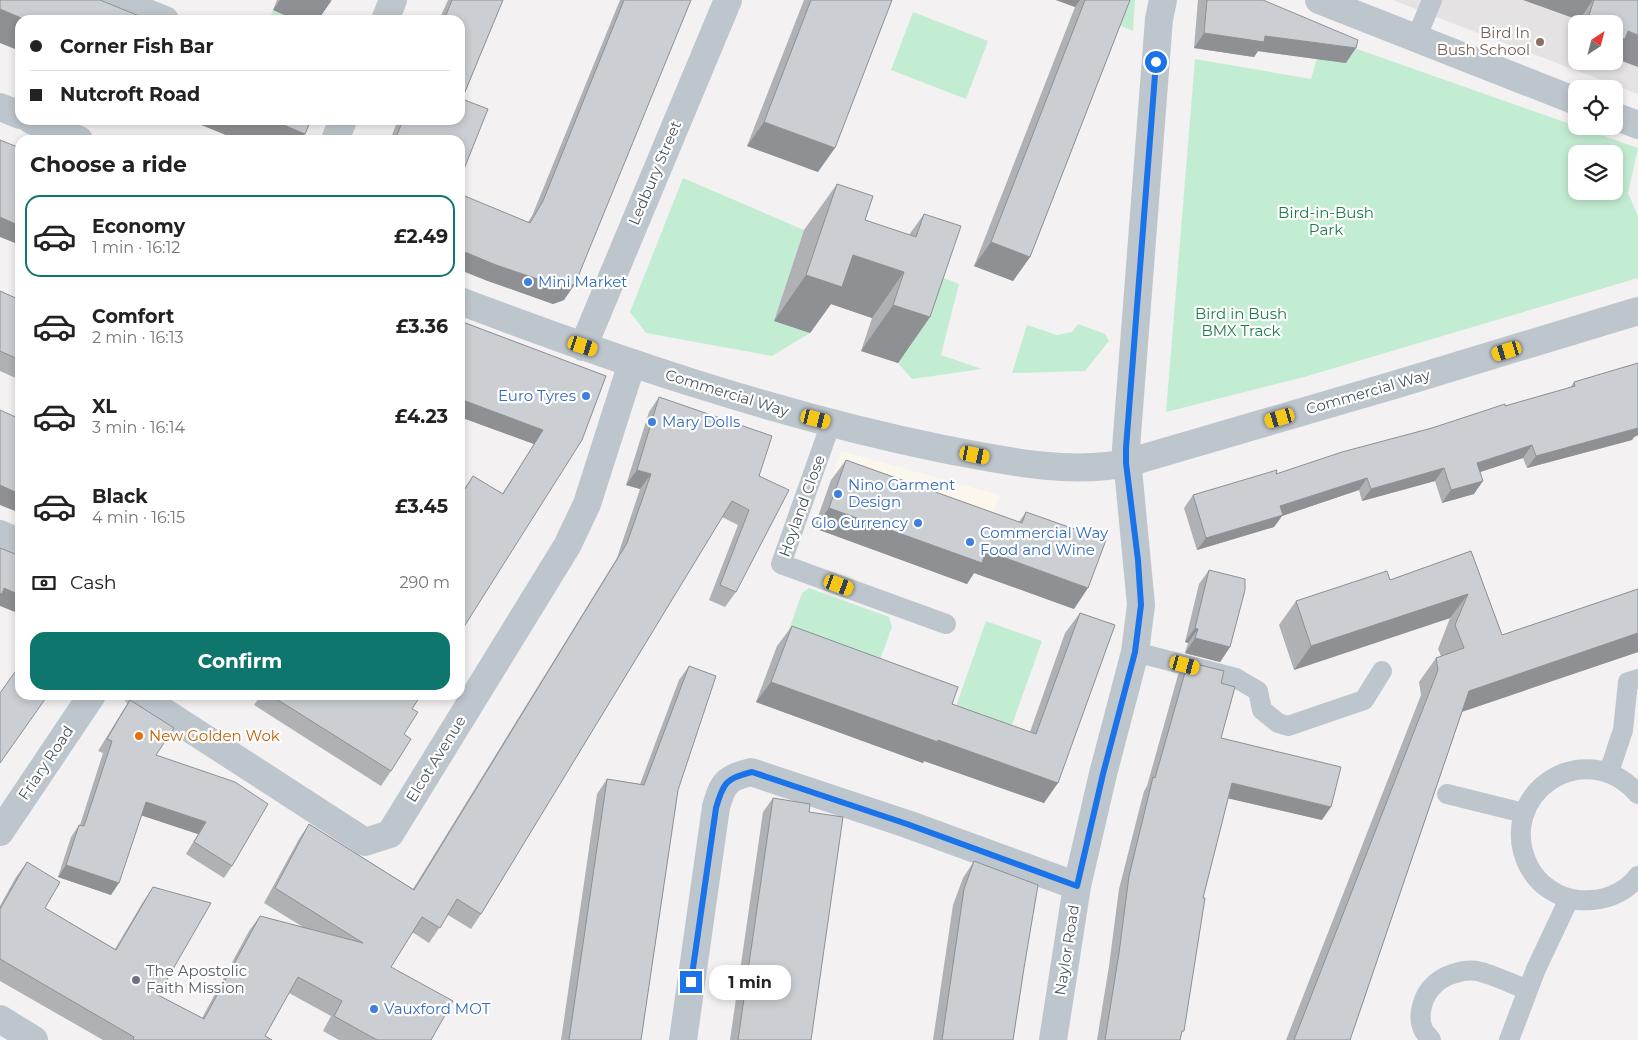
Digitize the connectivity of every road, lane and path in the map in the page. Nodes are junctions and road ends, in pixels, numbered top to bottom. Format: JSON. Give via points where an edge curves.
{"nodes":[{"id":1,"x":115,"y":0,"type":"edge"},
{"id":2,"x":393,"y":0,"type":"edge"},
{"id":3,"x":728,"y":0,"type":"edge"},
{"id":4,"x":1163,"y":0,"type":"edge"},
{"id":5,"x":1319,"y":0,"type":"edge"},
{"id":6,"x":1432,"y":0,"type":"edge"},
{"id":7,"x":152,"y":15,"type":"edge"},
{"id":8,"x":387,"y":15,"type":"edge"},
{"id":9,"x":1416,"y":39,"type":"junction"},
{"id":10,"x":1568,"y":98,"type":"edge"},
{"id":11,"x":0,"y":107,"type":"edge"},
{"id":12,"x":15,"y":113,"type":"edge"},
{"id":13,"x":1623,"y":119,"type":"edge"},
{"id":14,"x":43,"y":125,"type":"edge"},
{"id":15,"x":1638,"y":125,"type":"edge"},
{"id":16,"x":67,"y":135,"type":"edge"},
{"id":17,"x":465,"y":303,"type":"edge"},
{"id":18,"x":1638,"y":311,"type":"edge"},
{"id":19,"x":583,"y":346,"type":"junction"},
{"id":20,"x":632,"y":363,"type":"junction"},
{"id":21,"x":831,"y":423,"type":"junction"},
{"id":22,"x":1126,"y":463,"type":"junction"},
{"id":23,"x":0,"y":534,"type":"edge"},
{"id":24,"x":15,"y":540,"type":"edge"},
{"id":25,"x":946,"y":624,"type":"dead end"},
{"id":26,"x":1135,"y":652,"type":"junction"},
{"id":27,"x":1382,"y":671,"type":"dead end"},
{"id":28,"x":1638,"y":679,"type":"edge"},
{"id":29,"x":89,"y":700,"type":"edge"},
{"id":30,"x":146,"y":700,"type":"edge"},
{"id":31,"x":1609,"y":772,"type":"junction"},
{"id":32,"x":1447,"y":794,"type":"dead end"},
{"id":33,"x":1638,"y":794,"type":"edge"},
{"id":34,"x":1524,"y":813,"type":"junction"},
{"id":35,"x":0,"y":832,"type":"edge"},
{"id":36,"x":1638,"y":876,"type":"edge"},
{"id":37,"x":1077,"y":886,"type":"junction"},
{"id":38,"x":1569,"y":899,"type":"junction"},
{"id":39,"x":1528,"y":990,"type":"junction"},
{"id":40,"x":0,"y":1019,"type":"edge"},
{"id":41,"x":34,"y":1040,"type":"edge"},
{"id":42,"x":683,"y":1040,"type":"edge"},
{"id":43,"x":1053,"y":1040,"type":"edge"},
{"id":44,"x":1432,"y":1040,"type":"edge"},
{"id":45,"x":1509,"y":1040,"type":"edge"}],
"edges":[{"from":1,"to":7,"type":"street"},
{"from":2,"to":8,"type":"street"},
{"from":3,"to":19,"type":"street","name":"Ledbury Street"},
{"from":4,"to":22,"type":"street","name":"Naylor Road"},
{"from":5,"to":9,"type":"street"},
{"from":6,"to":9,"type":"lane"},
{"from":9,"to":10,"type":"street"},
{"from":11,"to":12,"type":"street"},
{"from":13,"to":15,"type":"street"},
{"from":14,"to":16,"type":"street"},
{"from":17,"to":19,"type":"street","name":"Commercial Way"},
{"from":18,"to":22,"type":"street","name":"Commercial Way"},
{"from":19,"to":20,"type":"street","name":"Commercial Way"},
{"from":20,"to":21,"type":"street","name":"Commercial Way"},
{"from":20,"to":30,"type":"street","name":"Elcot Avenue","via":[[587,504],[567,546],[390,834],[364,842]]},
{"from":21,"to":22,"type":"street","name":"Commercial Way","via":[[990,458],[1072,467],[1109,467]]},
{"from":21,"to":25,"type":"lane","name":"Hoyland Close","via":[[781,564]]},
{"from":22,"to":26,"type":"street","name":"Naylor Road","via":[[1141,605]]},
{"from":23,"to":24,"type":"street"},
{"from":26,"to":27,"type":"lane","via":[[1236,678],[1258,691],[1262,710],[1278,723],[1288,726],[1364,700]]},
{"from":26,"to":37,"type":"street","name":"Naylor Road"},
{"from":28,"to":31,"type":"lane","via":[[1628,682],[1623,730]]},
{"from":29,"to":35,"type":"street","name":"Friary Road"},
{"from":31,"to":33,"type":"lane","via":[[1628,783]]},
{"from":31,"to":34,"type":"lane","via":[[1588,768],[1568,771],[1548,780],[1534,794]]},
{"from":32,"to":34,"type":"lane"},
{"from":34,"to":38,"type":"lane","via":[[1520,834],[1524,855],[1533,875],[1549,890]]},
{"from":36,"to":38,"type":"lane","via":[[1614,896],[1591,901]]},
{"from":37,"to":42,"type":"street","via":[[752,772],[734,776],[721,789],[716,808]]},
{"from":37,"to":43,"type":"street","name":"Naylor Road"},
{"from":38,"to":39,"type":"lane"},
{"from":39,"to":44,"type":"lane","via":[[1477,971],[1444,978],[1434,985],[1424,1000],[1420,1016],[1423,1030]]},
{"from":39,"to":45,"type":"lane"},
{"from":40,"to":41,"type":"street"}]}
